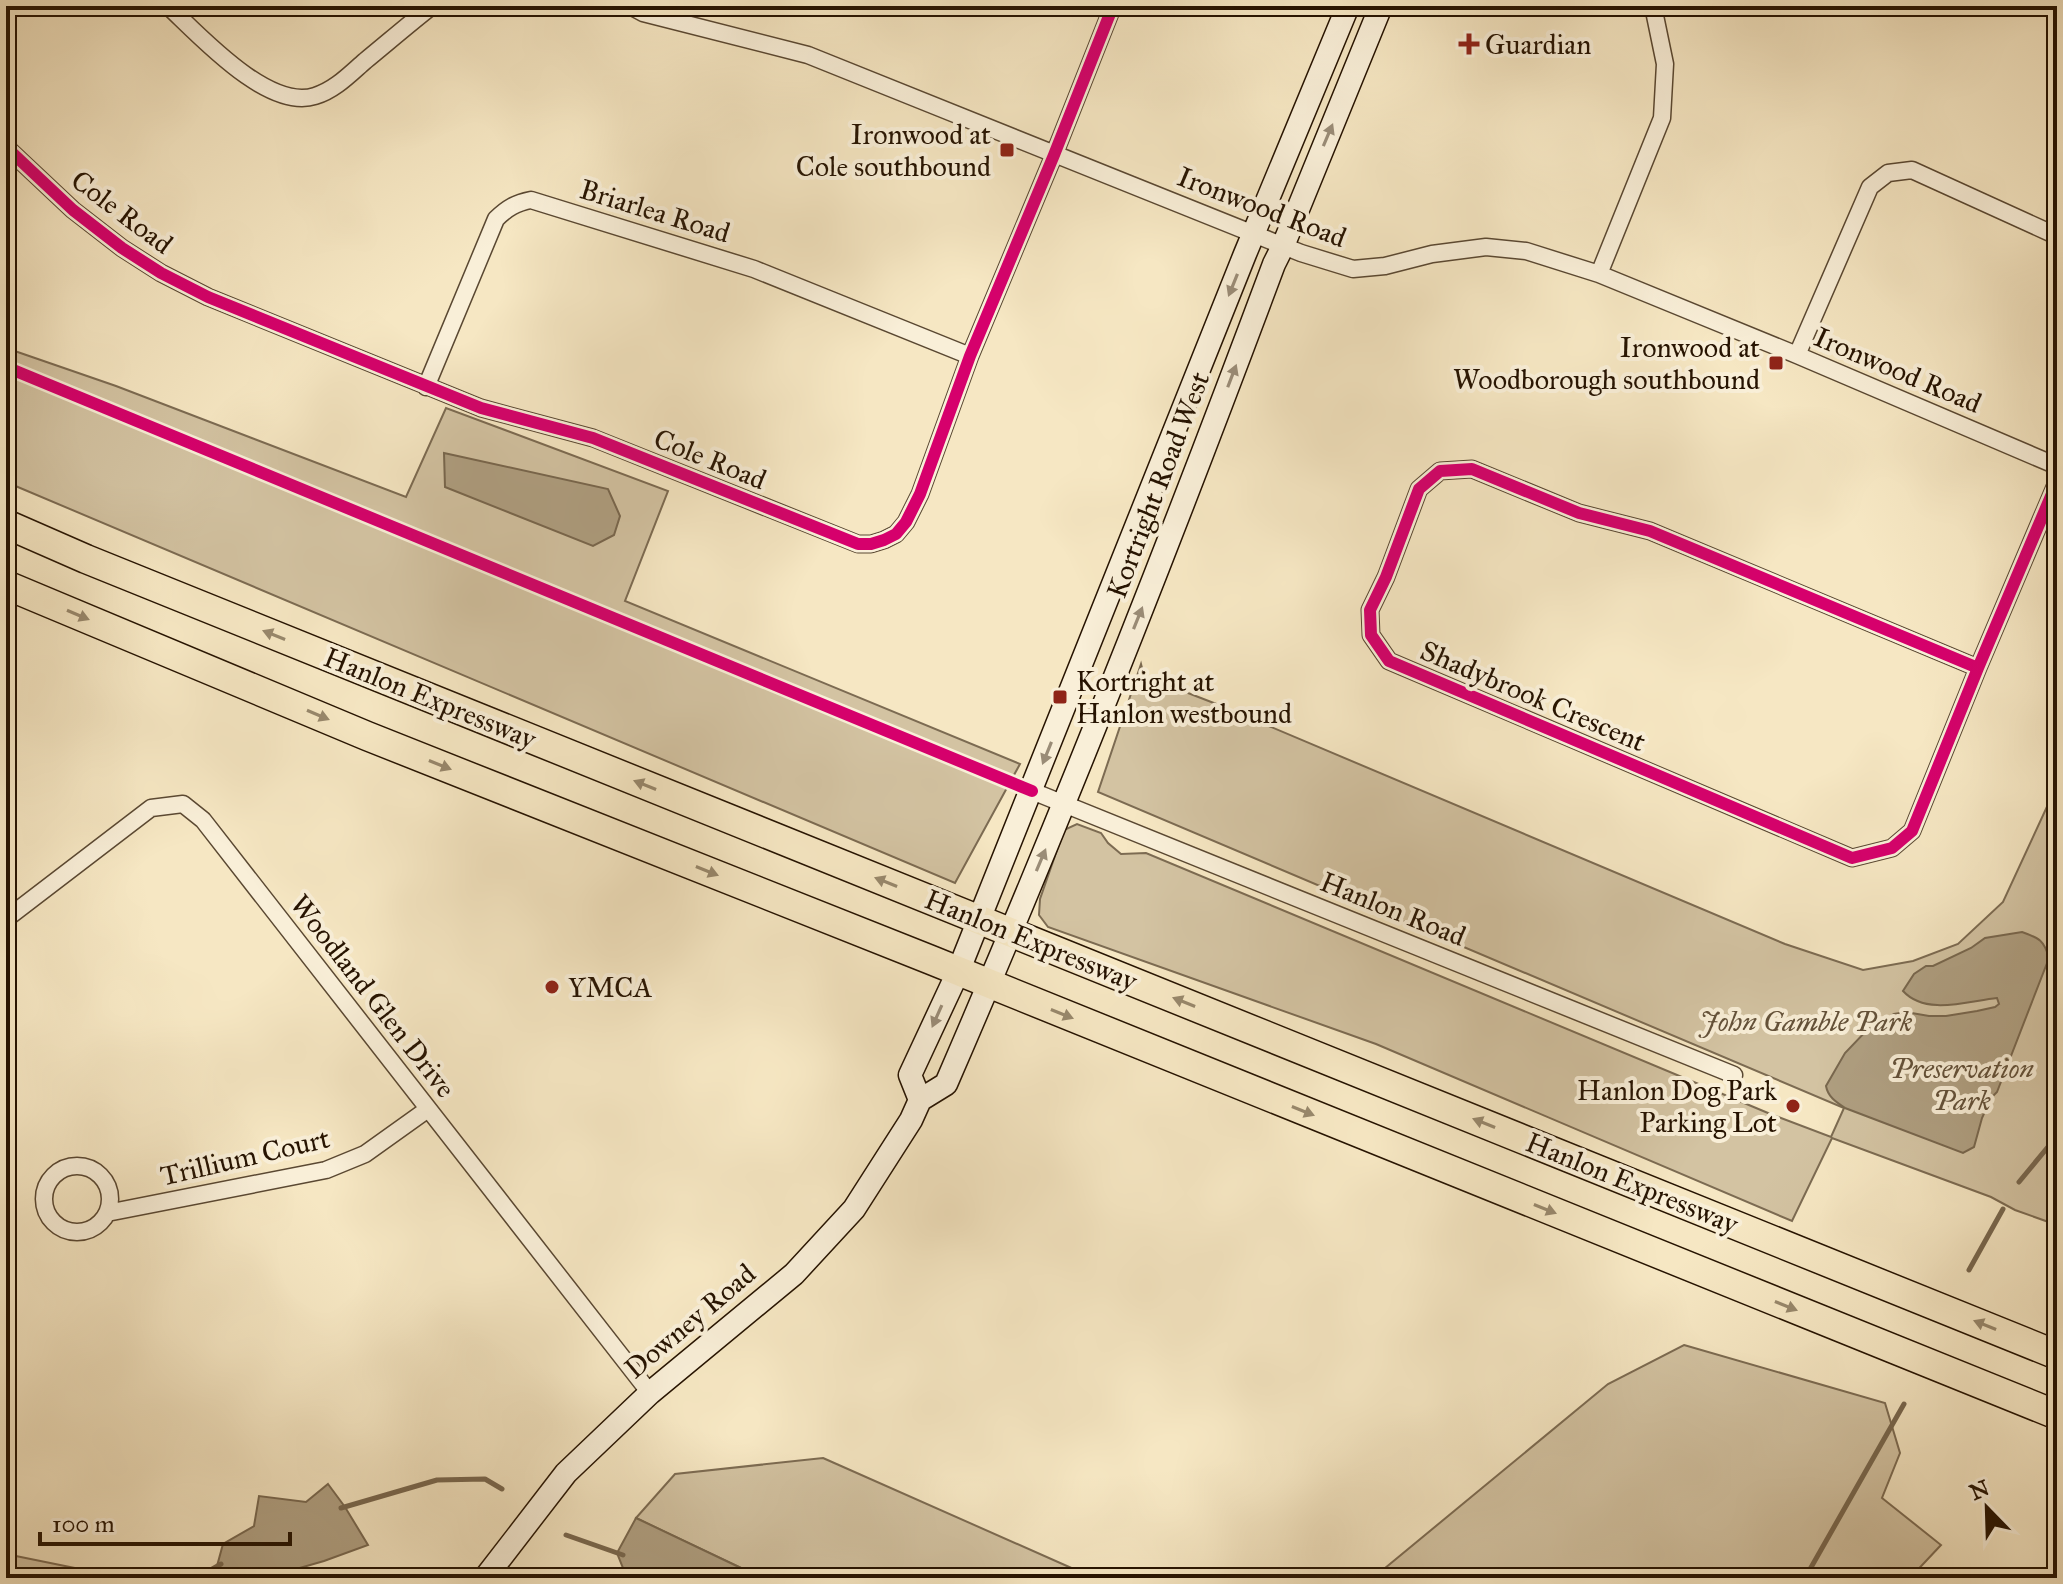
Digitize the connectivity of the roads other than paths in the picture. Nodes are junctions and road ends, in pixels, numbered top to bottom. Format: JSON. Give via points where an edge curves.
{"nodes":[{"id":1,"x":168,"y":6,"type":"edge"},
{"id":2,"x":432,"y":6,"type":"edge"},
{"id":3,"x":630,"y":6,"type":"edge"},
{"id":4,"x":1113,"y":6,"type":"edge"},
{"id":5,"x":1348,"y":6,"type":"edge"},
{"id":6,"x":1381,"y":6,"type":"edge"},
{"id":7,"x":1653,"y":6,"type":"edge"},
{"id":8,"x":6,"y":147,"type":"edge"},
{"id":9,"x":1054,"y":155,"type":"junction"},
{"id":10,"x":1253,"y":234,"type":"junction"},
{"id":11,"x":2057,"y":236,"type":"edge"},
{"id":12,"x":1283,"y":246,"type":"junction"},
{"id":13,"x":1599,"y":274,"type":"junction"},
{"id":14,"x":1797,"y":355,"type":"junction"},
{"id":15,"x":970,"y":356,"type":"junction"},
{"id":16,"x":426,"y":387,"type":"junction"},
{"id":17,"x":2057,"y":466,"type":"edge"},
{"id":18,"x":2057,"y":482,"type":"edge"},
{"id":19,"x":6,"y":524,"type":"edge"},
{"id":20,"x":6,"y":585,"type":"edge"},
{"id":21,"x":1978,"y":668,"type":"junction"},
{"id":22,"x":1032,"y":791,"type":"junction"},
{"id":23,"x":1065,"y":804,"type":"junction"},
{"id":24,"x":6,"y":919,"type":"edge"},
{"id":25,"x":978,"y":919,"type":"junction"},
{"id":26,"x":1011,"y":931,"type":"junction"},
{"id":27,"x":958,"y":972,"type":"junction"},
{"id":28,"x":990,"y":985,"type":"junction"},
{"id":29,"x":1734,"y":1075,"type":"dead end"},
{"id":30,"x":920,"y":1100,"type":"junction"},
{"id":31,"x":428,"y":1109,"type":"junction"},
{"id":32,"x":107,"y":1213,"type":"junction"},
{"id":33,"x":2057,"y":1355,"type":"edge"},
{"id":34,"x":650,"y":1393,"type":"junction"},
{"id":35,"x":2057,"y":1415,"type":"edge"},
{"id":36,"x":485,"y":1578,"type":"edge"}],
"edges":[{"from":1,"to":2,"type":"street","via":[[253,79],[281,95],[303,99],[330,90]]},
{"from":3,"to":9,"type":"street","name":"Ironwood Road","via":[[808,55]]},
{"from":4,"to":9,"type":"street","name":"Cole Road"},
{"from":5,"to":10,"type":"street","name":"Kortright Road West"},
{"from":12,"to":6,"type":"street","name":"Kortright Road West","one_way":true},
{"from":7,"to":13,"type":"street","via":[[1665,64],[1662,118]]},
{"from":8,"to":16,"type":"street","name":"Cole Road","via":[[97,230],[161,273]]},
{"from":9,"to":10,"type":"street","name":"Ironwood Road"},
{"from":9,"to":15,"type":"street","name":"Cole Road"},
{"from":10,"to":12,"type":"street","name":"Ironwood Road"},
{"from":10,"to":22,"type":"street","name":"Kortright Road West","one_way":true},
{"from":11,"to":14,"type":"street","via":[[1912,170],[1888,173],[1870,187]]},
{"from":12,"to":13,"type":"street","name":"Ironwood Road","via":[[1353,269],[1486,247],[1526,251]]},
{"from":23,"to":12,"type":"street","name":"Kortright Road West","one_way":true},
{"from":13,"to":14,"type":"street","name":"Ironwood Road"},
{"from":14,"to":17,"type":"street","name":"Ironwood Road"},
{"from":15,"to":16,"type":"street","name":"Briarlea Road","via":[[754,269],[531,200],[506,209],[496,219]]},
{"from":15,"to":16,"type":"street","name":"Cole Road","via":[[906,522],[896,534],[871,544],[858,544],[593,438],[481,408]]},
{"from":18,"to":21,"type":"street","name":"Shadybrook Crescent"},
{"from":25,"to":19,"type":"highway","name":"Hanlon Expressway","one_way":true},
{"from":20,"to":27,"type":"highway","name":"Hanlon Expressway","one_way":true},
{"from":21,"to":21,"type":"street","name":"Shadybrook Crescent","via":[[1650,531],[1579,513],[1472,469],[1440,471],[1419,489],[1370,610],[1371,635],[1389,661],[1852,858],[1892,848],[1912,831]]},
{"from":22,"to":23,"type":"street","name":"Hanlon Road"},
{"from":22,"to":25,"type":"street","name":"Kortright Road West"},
{"from":26,"to":23,"type":"street","name":"Kortright Road West","one_way":true},
{"from":23,"to":29,"type":"street","name":"Hanlon Road"},
{"from":24,"to":31,"type":"street","name":"Woodland Glen Drive","via":[[151,808],[183,804],[203,820]]},
{"from":25,"to":26,"type":"highway","name":"Hanlon Expressway"},
{"from":25,"to":27,"type":"street"},
{"from":26,"to":28,"type":"street","name":"Kortright Road West"},
{"from":33,"to":26,"type":"highway","name":"Hanlon Expressway","one_way":true},
{"from":27,"to":28,"type":"highway","name":"Hanlon Expressway"},
{"from":27,"to":30,"type":"street","one_way":true,"via":[[910,1075]]},
{"from":28,"to":30,"type":"street","name":"Downey Road","via":[[946,1084]]},
{"from":28,"to":35,"type":"highway","name":"Hanlon Expressway","one_way":true},
{"from":30,"to":34,"type":"street","name":"Downey Road","via":[[854,1209],[794,1274]]},
{"from":31,"to":32,"type":"street","name":"Trillium Court","via":[[365,1154],[326,1170]]},
{"from":31,"to":34,"type":"street","name":"Woodland Glen Drive"},
{"from":32,"to":32,"type":"street","name":"Trillium Court","via":[[110,1189],[97,1172],[76,1165],[50,1179],[44,1199],[47,1212],[66,1230],[89,1230]]},
{"from":34,"to":36,"type":"street","name":"Downey Road","via":[[566,1473]]}]}
